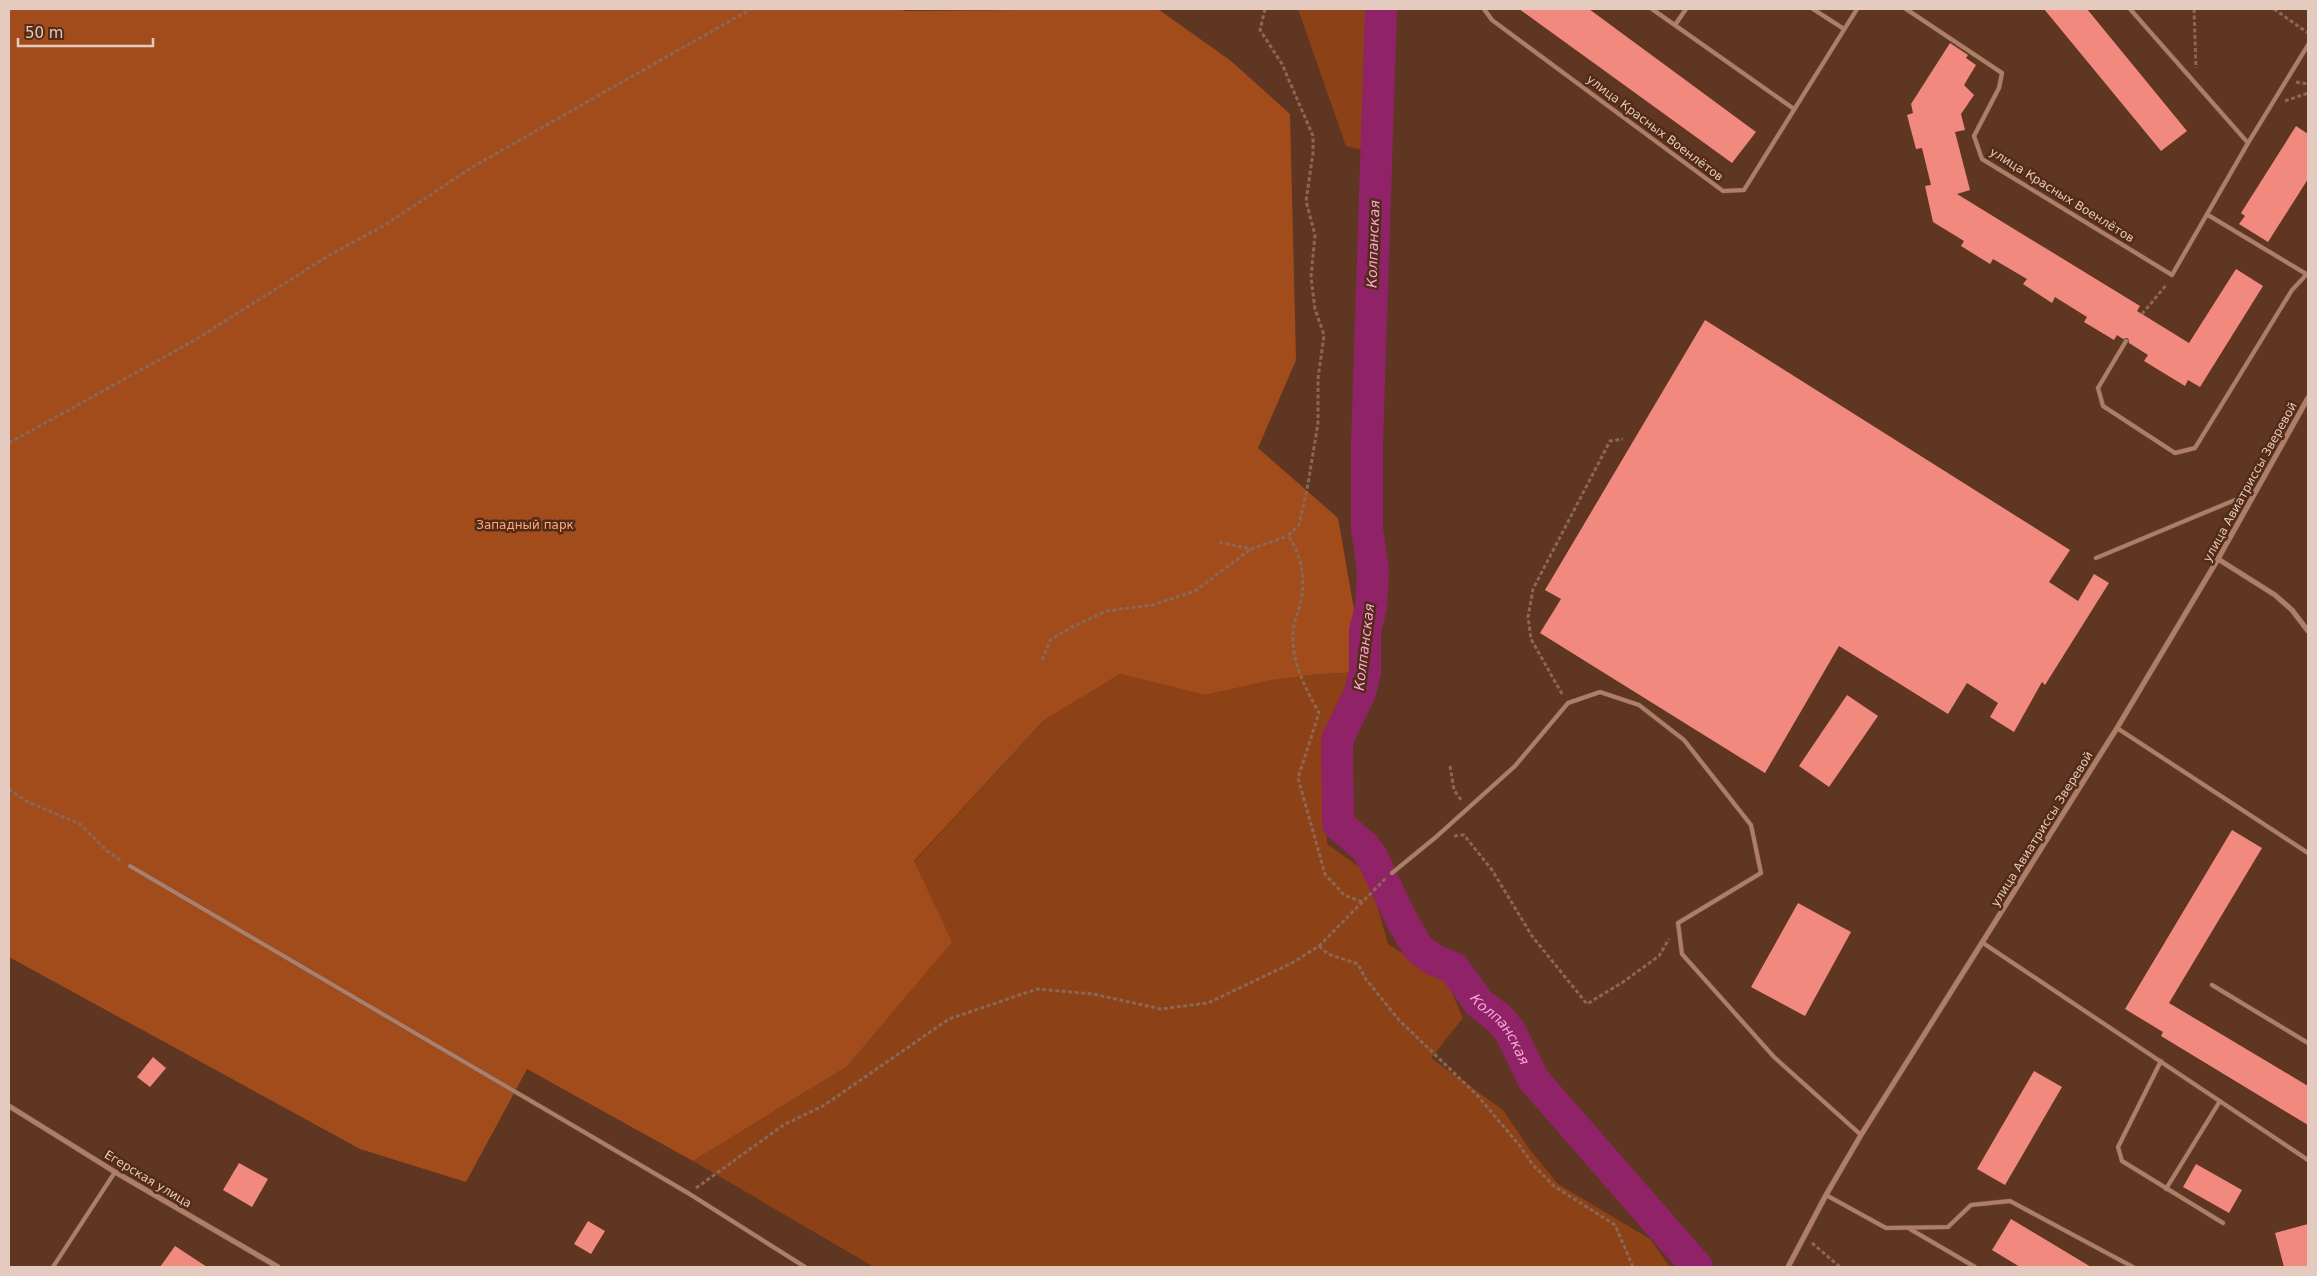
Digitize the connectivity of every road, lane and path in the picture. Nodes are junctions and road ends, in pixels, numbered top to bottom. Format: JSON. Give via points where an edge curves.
{"nodes":[{"id":1,"x":751,"y":9,"type":"edge"},
{"id":2,"x":1265,"y":9,"type":"edge"},
{"id":3,"x":1484,"y":9,"type":"edge"},
{"id":4,"x":1652,"y":9,"type":"edge"},
{"id":5,"x":1686,"y":9,"type":"edge"},
{"id":6,"x":1813,"y":9,"type":"edge"},
{"id":7,"x":1857,"y":9,"type":"edge"},
{"id":8,"x":1906,"y":9,"type":"edge"},
{"id":9,"x":2130,"y":9,"type":"edge"},
{"id":10,"x":2194,"y":9,"type":"edge"},
{"id":11,"x":2274,"y":9,"type":"edge"},
{"id":12,"x":1675,"y":25,"type":"junction"},
{"id":13,"x":1844,"y":29,"type":"junction"},
{"id":14,"x":2308,"y":33,"type":"edge"},
{"id":15,"x":2308,"y":45,"type":"edge"},
{"id":16,"x":2196,"y":87,"type":"junction"},
{"id":17,"x":2308,"y":94,"type":"edge"},
{"id":18,"x":2274,"y":105,"type":"junction"},
{"id":19,"x":1794,"y":109,"type":"junction"},
{"id":20,"x":2248,"y":144,"type":"junction"},
{"id":21,"x":2208,"y":215,"type":"junction"},
{"id":22,"x":2308,"y":274,"type":"edge"},
{"id":23,"x":2172,"y":275,"type":"junction"},
{"id":24,"x":2142,"y":314,"type":"dead end"},
{"id":25,"x":2126,"y":341,"type":"dead end"},
{"id":26,"x":2308,"y":398,"type":"edge"},
{"id":27,"x":1622,"y":439,"type":"dead end"},
{"id":28,"x":9,"y":443,"type":"edge"},
{"id":29,"x":2254,"y":492,"type":"junction"},
{"id":30,"x":1288,"y":536,"type":"junction"},
{"id":31,"x":1219,"y":542,"type":"dead end"},
{"id":32,"x":1251,"y":549,"type":"junction"},
{"id":33,"x":2096,"y":558,"type":"dead end"},
{"id":34,"x":2218,"y":559,"type":"junction"},
{"id":35,"x":2308,"y":631,"type":"edge"},
{"id":36,"x":1042,"y":660,"type":"dead end"},
{"id":37,"x":1568,"y":703,"type":"junction"},
{"id":38,"x":2117,"y":728,"type":"junction"},
{"id":39,"x":1450,"y":766,"type":"dead end"},
{"id":40,"x":9,"y":790,"type":"edge"},
{"id":41,"x":1468,"y":809,"type":"junction"},
{"id":42,"x":1436,"y":837,"type":"junction"},
{"id":43,"x":2308,"y":853,"type":"edge"},
{"id":44,"x":130,"y":866,"type":"joint"},
{"id":45,"x":1392,"y":873,"type":"joint"},
{"id":46,"x":1363,"y":902,"type":"junction"},
{"id":47,"x":1678,"y":922,"type":"junction"},
{"id":48,"x":1983,"y":943,"type":"junction"},
{"id":49,"x":1319,"y":946,"type":"junction"},
{"id":50,"x":2212,"y":985,"type":"dead end"},
{"id":51,"x":2308,"y":1043,"type":"edge"},
{"id":52,"x":2160,"y":1062,"type":"junction"},
{"id":53,"x":2220,"y":1101,"type":"junction"},
{"id":54,"x":9,"y":1106,"type":"edge"},
{"id":55,"x":1861,"y":1136,"type":"junction"},
{"id":56,"x":2308,"y":1160,"type":"edge"},
{"id":57,"x":115,"y":1172,"type":"junction"},
{"id":58,"x":2166,"y":1189,"type":"junction"},
{"id":59,"x":688,"y":1194,"type":"junction"},
{"id":60,"x":1826,"y":1195,"type":"junction"},
{"id":61,"x":2223,"y":1223,"type":"dead end"},
{"id":62,"x":1908,"y":1228,"type":"junction"},
{"id":63,"x":1804,"y":1236,"type":"junction"},
{"id":64,"x":53,"y":1267,"type":"edge"},
{"id":65,"x":278,"y":1267,"type":"edge"},
{"id":66,"x":805,"y":1267,"type":"edge"},
{"id":67,"x":1633,"y":1267,"type":"edge"},
{"id":68,"x":1788,"y":1267,"type":"edge"},
{"id":69,"x":1840,"y":1267,"type":"edge"},
{"id":70,"x":1975,"y":1267,"type":"edge"},
{"id":71,"x":2132,"y":1267,"type":"edge"}],
"edges":[{"from":1,"to":28,"type":"path","via":[[474,166],[385,225],[328,256],[195,340]]},
{"from":2,"to":30,"type":"path","via":[[1260,30],[1282,64],[1313,136],[1306,202],[1315,235],[1311,277],[1314,301],[1324,335],[1318,379],[1318,423],[1308,484],[1299,525]]},
{"from":3,"to":19,"type":"lane","name":"улица Красных Военлётов","via":[[1492,20],[1723,191],[1744,190]]},
{"from":4,"to":12,"type":"lane"},
{"from":5,"to":12,"type":"lane"},
{"from":6,"to":13,"type":"lane"},
{"from":7,"to":13,"type":"lane","name":"улица Красных Военлётов"},
{"from":8,"to":23,"type":"lane","name":"улица Красных Военлётов","via":[[2002,73],[1999,88],[1974,136],[1982,159]]},
{"from":9,"to":16,"type":"lane"},
{"from":10,"to":16,"type":"path"},
{"from":11,"to":14,"type":"path"},
{"from":12,"to":19,"type":"lane"},
{"from":13,"to":19,"type":"lane","name":"улица Красных Военлётов"},
{"from":15,"to":18,"type":"lane"},
{"from":16,"to":20,"type":"lane"},
{"from":17,"to":18,"type":"path"},
{"from":18,"to":20,"type":"lane"},
{"from":20,"to":21,"type":"lane"},
{"from":21,"to":22,"type":"lane"},
{"from":21,"to":23,"type":"lane"},
{"from":22,"to":25,"type":"lane","via":[[2292,290],[2195,448],[2175,453],[2103,406],[2098,388]]},
{"from":23,"to":24,"type":"path"},
{"from":26,"to":29,"type":"street","name":"улица Авиатриссы Зверевой"},
{"from":27,"to":37,"type":"path","via":[[1610,440],[1533,589],[1528,617],[1531,639]]},
{"from":29,"to":33,"type":"lane"},
{"from":29,"to":34,"type":"street","name":"улица Авиатриссы Зверевой"},
{"from":30,"to":32,"type":"path"},
{"from":30,"to":46,"type":"path","via":[[1295,545],[1304,578],[1300,605],[1293,622],[1294,658],[1319,713],[1298,778],[1325,874],[1344,895]]},
{"from":31,"to":32,"type":"path"},
{"from":32,"to":36,"type":"path","via":[[1195,591],[1152,605],[1106,611],[1076,625],[1051,639]]},
{"from":34,"to":35,"type":"street","via":[[2275,595]]},
{"from":34,"to":38,"type":"street","name":"улица Авиатриссы Зверевой"},
{"from":37,"to":41,"type":"lane","via":[[1515,766]]},
{"from":37,"to":47,"type":"lane","via":[[1600,692],[1640,705],[1684,740],[1751,825],[1761,873]]},
{"from":38,"to":43,"type":"lane"},
{"from":38,"to":48,"type":"street","name":"улица Авиатриссы Зверевой"},
{"from":39,"to":41,"type":"path","via":[[1454,790]]},
{"from":40,"to":44,"type":"path","via":[[26,801],[80,824],[106,850]]},
{"from":41,"to":42,"type":"lane"},
{"from":42,"to":45,"type":"lane"},
{"from":42,"to":47,"type":"path","via":[[1464,835],[1492,870],[1532,936],[1587,1004],[1660,956]]},
{"from":44,"to":59,"type":"lane"},
{"from":45,"to":46,"type":"path"},
{"from":46,"to":49,"type":"path"},
{"from":47,"to":55,"type":"lane","via":[[1682,954],[1774,1057]]},
{"from":48,"to":52,"type":"lane"},
{"from":48,"to":55,"type":"street","name":"улица Авиатриссы Зверевой"},
{"from":49,"to":59,"type":"path","via":[[1292,964],[1208,1004],[1161,1008],[1093,994],[1038,989],[949,1019],[823,1106],[785,1124]]},
{"from":49,"to":67,"type":"path","via":[[1328,954],[1358,964],[1399,1020],[1477,1095],[1533,1165],[1554,1186],[1615,1225]]},
{"from":50,"to":51,"type":"lane"},
{"from":52,"to":53,"type":"lane"},
{"from":52,"to":58,"type":"lane","via":[[2118,1147],[2122,1161]]},
{"from":53,"to":56,"type":"lane"},
{"from":53,"to":58,"type":"lane"},
{"from":54,"to":57,"type":"street","name":"Егерская улица"},
{"from":55,"to":60,"type":"street","name":"улица Авиатриссы Зверевой"},
{"from":57,"to":64,"type":"lane"},
{"from":57,"to":65,"type":"street","name":"Егерская улица"},
{"from":58,"to":61,"type":"lane"},
{"from":59,"to":66,"type":"lane"},
{"from":60,"to":62,"type":"lane","via":[[1886,1228]]},
{"from":60,"to":63,"type":"street","name":"улица Авиатриссы Зверевой"},
{"from":62,"to":70,"type":"lane"},
{"from":62,"to":71,"type":"lane","via":[[1948,1228],[1971,1205],[2010,1201]]},
{"from":63,"to":68,"type":"street","name":"улица Авиатриссы Зверевой"},
{"from":63,"to":69,"type":"path"}]}
